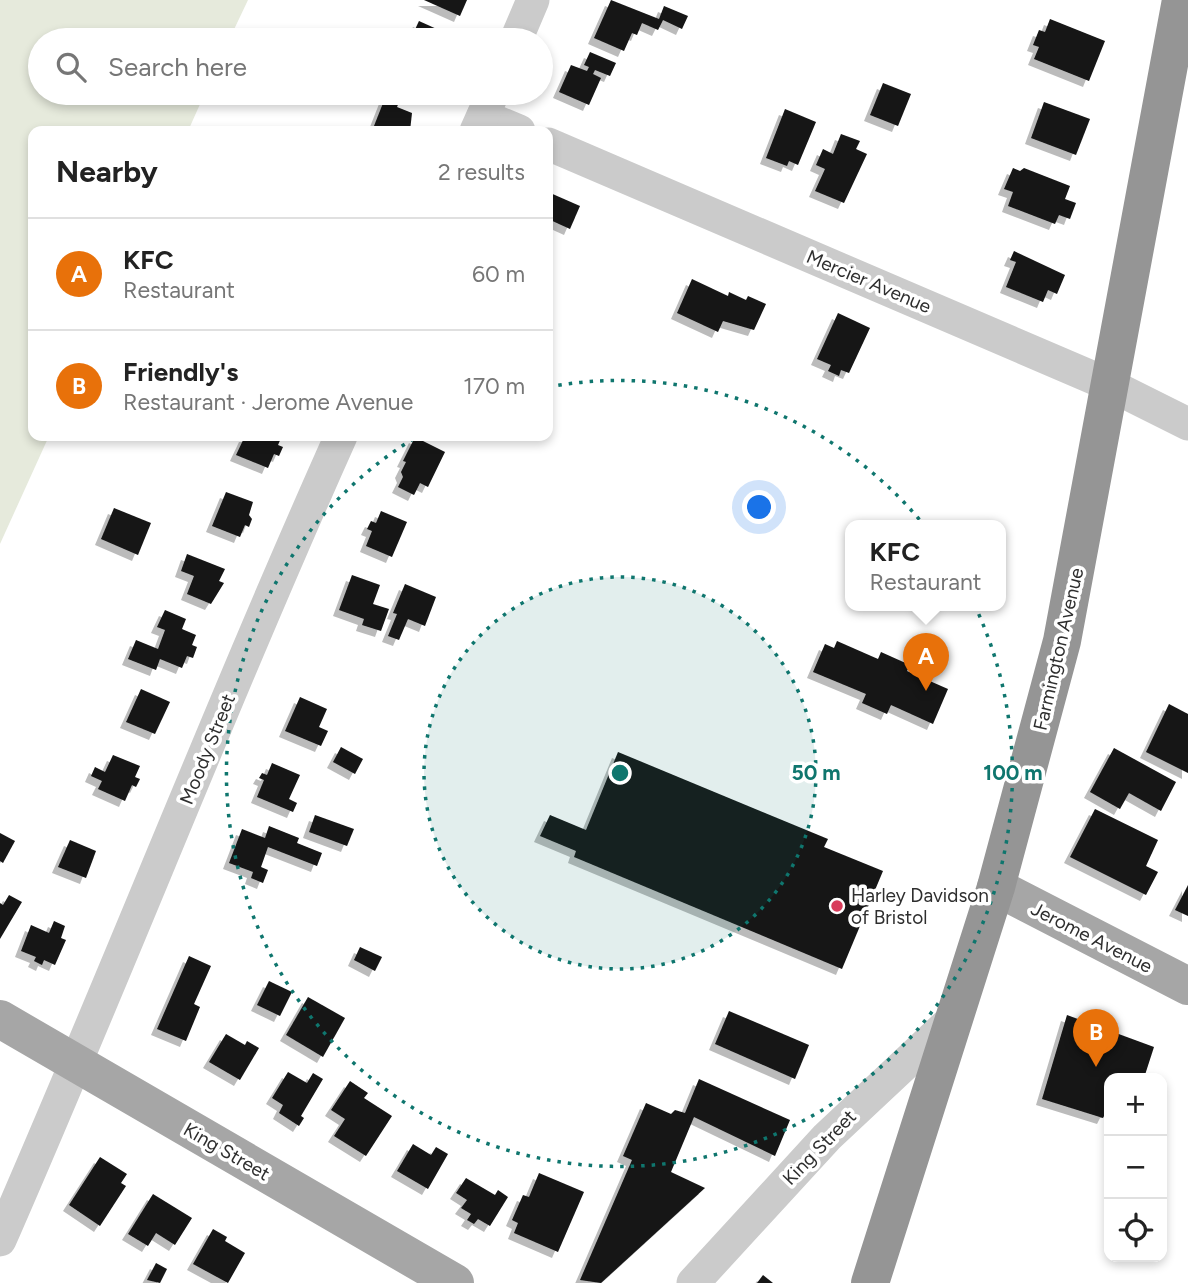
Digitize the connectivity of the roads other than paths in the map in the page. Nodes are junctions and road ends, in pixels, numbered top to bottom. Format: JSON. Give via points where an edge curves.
{"nodes":[{"id":1,"x":533,"y":0,"type":"edge"},
{"id":2,"x":1181,"y":0,"type":"edge"},
{"id":3,"x":521,"y":28,"type":"edge"},
{"id":4,"x":484,"y":113,"type":"edge"},
{"id":5,"x":509,"y":126,"type":"edge"},
{"id":6,"x":553,"y":146,"type":"edge"},
{"id":7,"x":1110,"y":385,"type":"junction"},
{"id":8,"x":1188,"y":424,"type":"edge"},
{"id":9,"x":339,"y":441,"type":"edge"},
{"id":10,"x":996,"y":887,"type":"junction"},
{"id":11,"x":1188,"y":986,"type":"edge"},
{"id":12,"x":0,"y":1019,"type":"edge"},
{"id":13,"x":953,"y":1019,"type":"junction"},
{"id":14,"x":77,"y":1065,"type":"junction"},
{"id":15,"x":0,"y":1240,"type":"edge"},
{"id":16,"x":455,"y":1283,"type":"edge"},
{"id":17,"x":693,"y":1283,"type":"edge"},
{"id":18,"x":870,"y":1283,"type":"edge"}],
"edges":[{"from":1,"to":3,"type":"street"},
{"from":2,"to":7,"type":"highway","name":"Farmington Avenue"},
{"from":4,"to":5,"type":"street"},
{"from":6,"to":7,"type":"street","name":"Mercier Avenue"},
{"from":7,"to":8,"type":"street","name":"Mercier Avenue"},
{"from":7,"to":10,"type":"highway","name":"Farmington Avenue","via":[[1062,641]]},
{"from":9,"to":14,"type":"street","name":"Moody Street","via":[[263,612]]},
{"from":10,"to":11,"type":"main road","name":"Jerome Avenue"},
{"from":10,"to":13,"type":"highway","name":"Farmington Avenue"},
{"from":12,"to":14,"type":"main road","name":"King Street"},
{"from":13,"to":17,"type":"street","name":"King Street","via":[[845,1119]]},
{"from":13,"to":18,"type":"highway","name":"Farmington Avenue"},
{"from":14,"to":15,"type":"street","name":"Moody Street"},
{"from":14,"to":16,"type":"main road","name":"King Street"}]}
